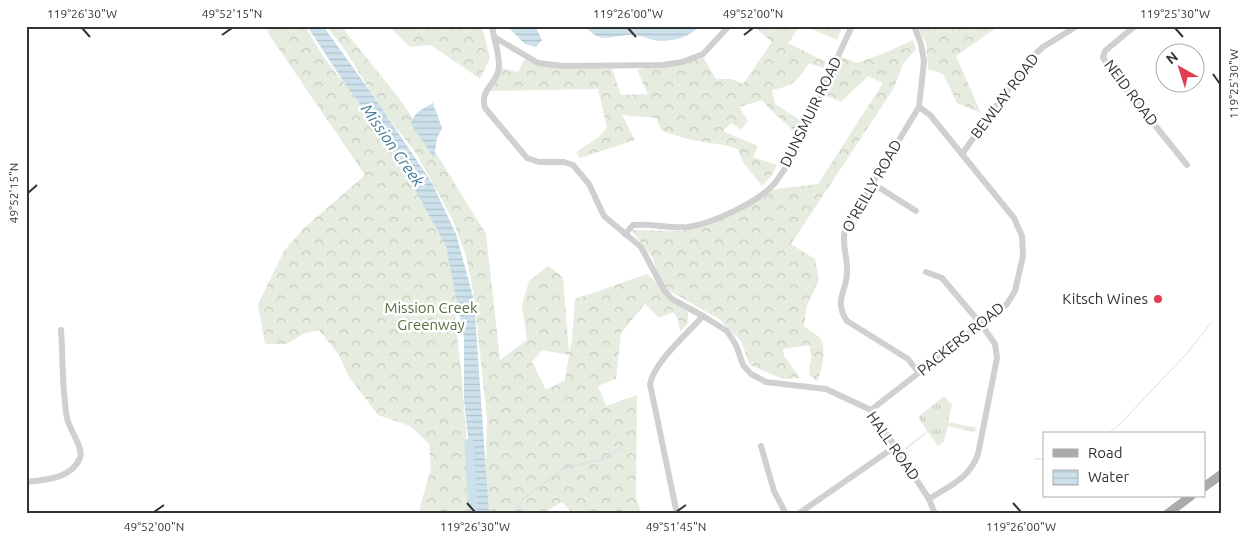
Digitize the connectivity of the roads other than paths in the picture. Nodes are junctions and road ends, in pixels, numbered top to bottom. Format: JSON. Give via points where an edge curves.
{"nodes":[{"id":1,"x":492,"y":26,"type":"edge"},
{"id":2,"x":728,"y":26,"type":"edge"},
{"id":3,"x":852,"y":26,"type":"edge"},
{"id":4,"x":914,"y":26,"type":"edge"},
{"id":5,"x":1077,"y":26,"type":"edge"},
{"id":6,"x":1135,"y":26,"type":"edge"},
{"id":7,"x":494,"y":37,"type":"junction"},
{"id":8,"x":919,"y":107,"type":"junction"},
{"id":9,"x":962,"y":154,"type":"junction"},
{"id":10,"x":1187,"y":165,"type":"dead end"},
{"id":11,"x":872,"y":183,"type":"junction"},
{"id":12,"x":916,"y":211,"type":"dead end"},
{"id":13,"x":625,"y":234,"type":"junction"},
{"id":14,"x":926,"y":272,"type":"dead end"},
{"id":15,"x":703,"y":316,"type":"junction"},
{"id":16,"x":981,"y":324,"type":"junction"},
{"id":17,"x":61,"y":330,"type":"dead end"},
{"id":18,"x":919,"y":373,"type":"junction"},
{"id":19,"x":871,"y":410,"type":"junction"},
{"id":20,"x":761,"y":446,"type":"dead end"},
{"id":21,"x":896,"y":446,"type":"junction"},
{"id":22,"x":1222,"y":474,"type":"edge"},
{"id":23,"x":26,"y":482,"type":"edge"},
{"id":24,"x":1206,"y":486,"type":"edge"},
{"id":25,"x":1188,"y":498,"type":"edge"},
{"id":26,"x":929,"y":499,"type":"junction"},
{"id":27,"x":678,"y":514,"type":"edge"},
{"id":28,"x":786,"y":514,"type":"edge"},
{"id":29,"x":798,"y":514,"type":"edge"},
{"id":30,"x":935,"y":514,"type":"edge"},
{"id":31,"x":1167,"y":514,"type":"edge"}],
"edges":[{"from":1,"to":7,"type":"street","name":"HALL ROAD"},
{"from":2,"to":7,"type":"street","via":[[703,54],[663,65],[563,66],[538,63]]},
{"from":3,"to":13,"type":"street","name":"DUNSMUIR ROAD","via":[[788,164],[775,183],[755,199],[716,218],[689,227],[633,224]]},
{"from":4,"to":8,"type":"street","name":"O'REILLY ROAD","via":[[924,62]]},
{"from":5,"to":9,"type":"street","name":"BEWLAY ROAD","via":[[1030,58]]},
{"from":6,"to":10,"type":"street","name":"NEID ROAD","via":[[1105,52],[1104,57],[1109,68]]},
{"from":7,"to":13,"type":"street","name":"HALL ROAD","via":[[499,65],[497,76],[485,93],[485,108],[527,158],[572,165],[589,184],[604,216]]},
{"from":8,"to":9,"type":"street","name":"PACKERS ROAD","via":[[930,115]]},
{"from":8,"to":11,"type":"street","name":"O'REILLY ROAD"},
{"from":9,"to":16,"type":"street","name":"PACKERS ROAD","via":[[1014,218],[1022,236],[1023,256],[1015,290],[1007,304]]},
{"from":11,"to":12,"type":"street"},
{"from":11,"to":18,"type":"street","name":"O'REILLY ROAD","via":[[844,228],[842,238],[848,272],[840,298],[841,312],[847,320],[908,359]]},
{"from":13,"to":15,"type":"street","name":"HALL ROAD","via":[[641,247],[672,299]]},
{"from":14,"to":16,"type":"street","via":[[942,278]]},
{"from":15,"to":19,"type":"street","name":"HALL ROAD","via":[[727,331],[743,365],[751,374],[766,382],[826,389]]},
{"from":15,"to":27,"type":"street","via":[[658,365],[650,384]]},
{"from":16,"to":18,"type":"street","name":"PACKERS ROAD"},
{"from":16,"to":26,"type":"street","via":[[995,344],[997,358],[978,454],[966,475]]},
{"from":17,"to":23,"type":"street","via":[[68,420],[81,453],[79,460],[67,472],[53,479]]},
{"from":18,"to":19,"type":"street","name":"PACKERS ROAD"},
{"from":19,"to":21,"type":"street","name":"HALL ROAD"},
{"from":20,"to":28,"type":"street","via":[[774,491]]},
{"from":21,"to":26,"type":"street","name":"HALL ROAD"},
{"from":21,"to":29,"type":"street"},
{"from":22,"to":24,"type":"main road"},
{"from":25,"to":31,"type":"main road"},
{"from":26,"to":30,"type":"street","name":"HALL ROAD"}]}
